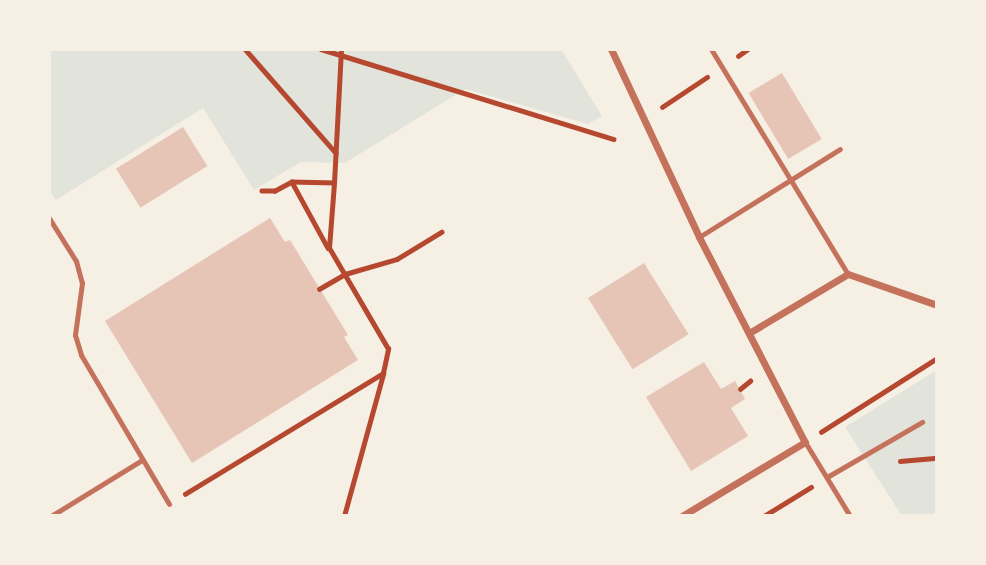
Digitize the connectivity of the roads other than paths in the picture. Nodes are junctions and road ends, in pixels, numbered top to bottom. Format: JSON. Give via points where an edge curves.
{"nodes":[{"id":1,"x":611,"y":49,"type":"edge"},
{"id":2,"x":711,"y":49,"type":"edge"},
{"id":3,"x":841,"y":149,"type":"dead end"},
{"id":4,"x":790,"y":181,"type":"junction"},
{"id":5,"x":49,"y":218,"type":"edge"},
{"id":6,"x":699,"y":237,"type":"junction"},
{"id":7,"x":848,"y":274,"type":"junction"},
{"id":8,"x":937,"y":305,"type":"edge"},
{"id":9,"x":749,"y":333,"type":"junction"},
{"id":10,"x":922,"y":422,"type":"dead end"},
{"id":11,"x":805,"y":442,"type":"junction"},
{"id":12,"x":142,"y":460,"type":"junction"},
{"id":13,"x":827,"y":477,"type":"junction"},
{"id":14,"x":169,"y":504,"type":"road end"},
{"id":15,"x":51,"y":516,"type":"edge"},
{"id":16,"x":682,"y":516,"type":"edge"},
{"id":17,"x":850,"y":516,"type":"edge"}],
"edges":[{"from":1,"to":6,"type":"street"},
{"from":2,"to":4,"type":"lane"},
{"from":3,"to":4,"type":"lane"},
{"from":4,"to":6,"type":"lane"},
{"from":4,"to":7,"type":"lane"},
{"from":5,"to":12,"type":"lane","via":[[76,261],[82,283],[75,335],[81,355]]},
{"from":6,"to":9,"type":"street"},
{"from":7,"to":8,"type":"street"},
{"from":7,"to":9,"type":"street"},
{"from":9,"to":11,"type":"street"},
{"from":10,"to":13,"type":"lane"},
{"from":11,"to":13,"type":"lane"},
{"from":11,"to":16,"type":"street"},
{"from":12,"to":14,"type":"lane"},
{"from":12,"to":15,"type":"lane"},
{"from":13,"to":17,"type":"lane"}]}
